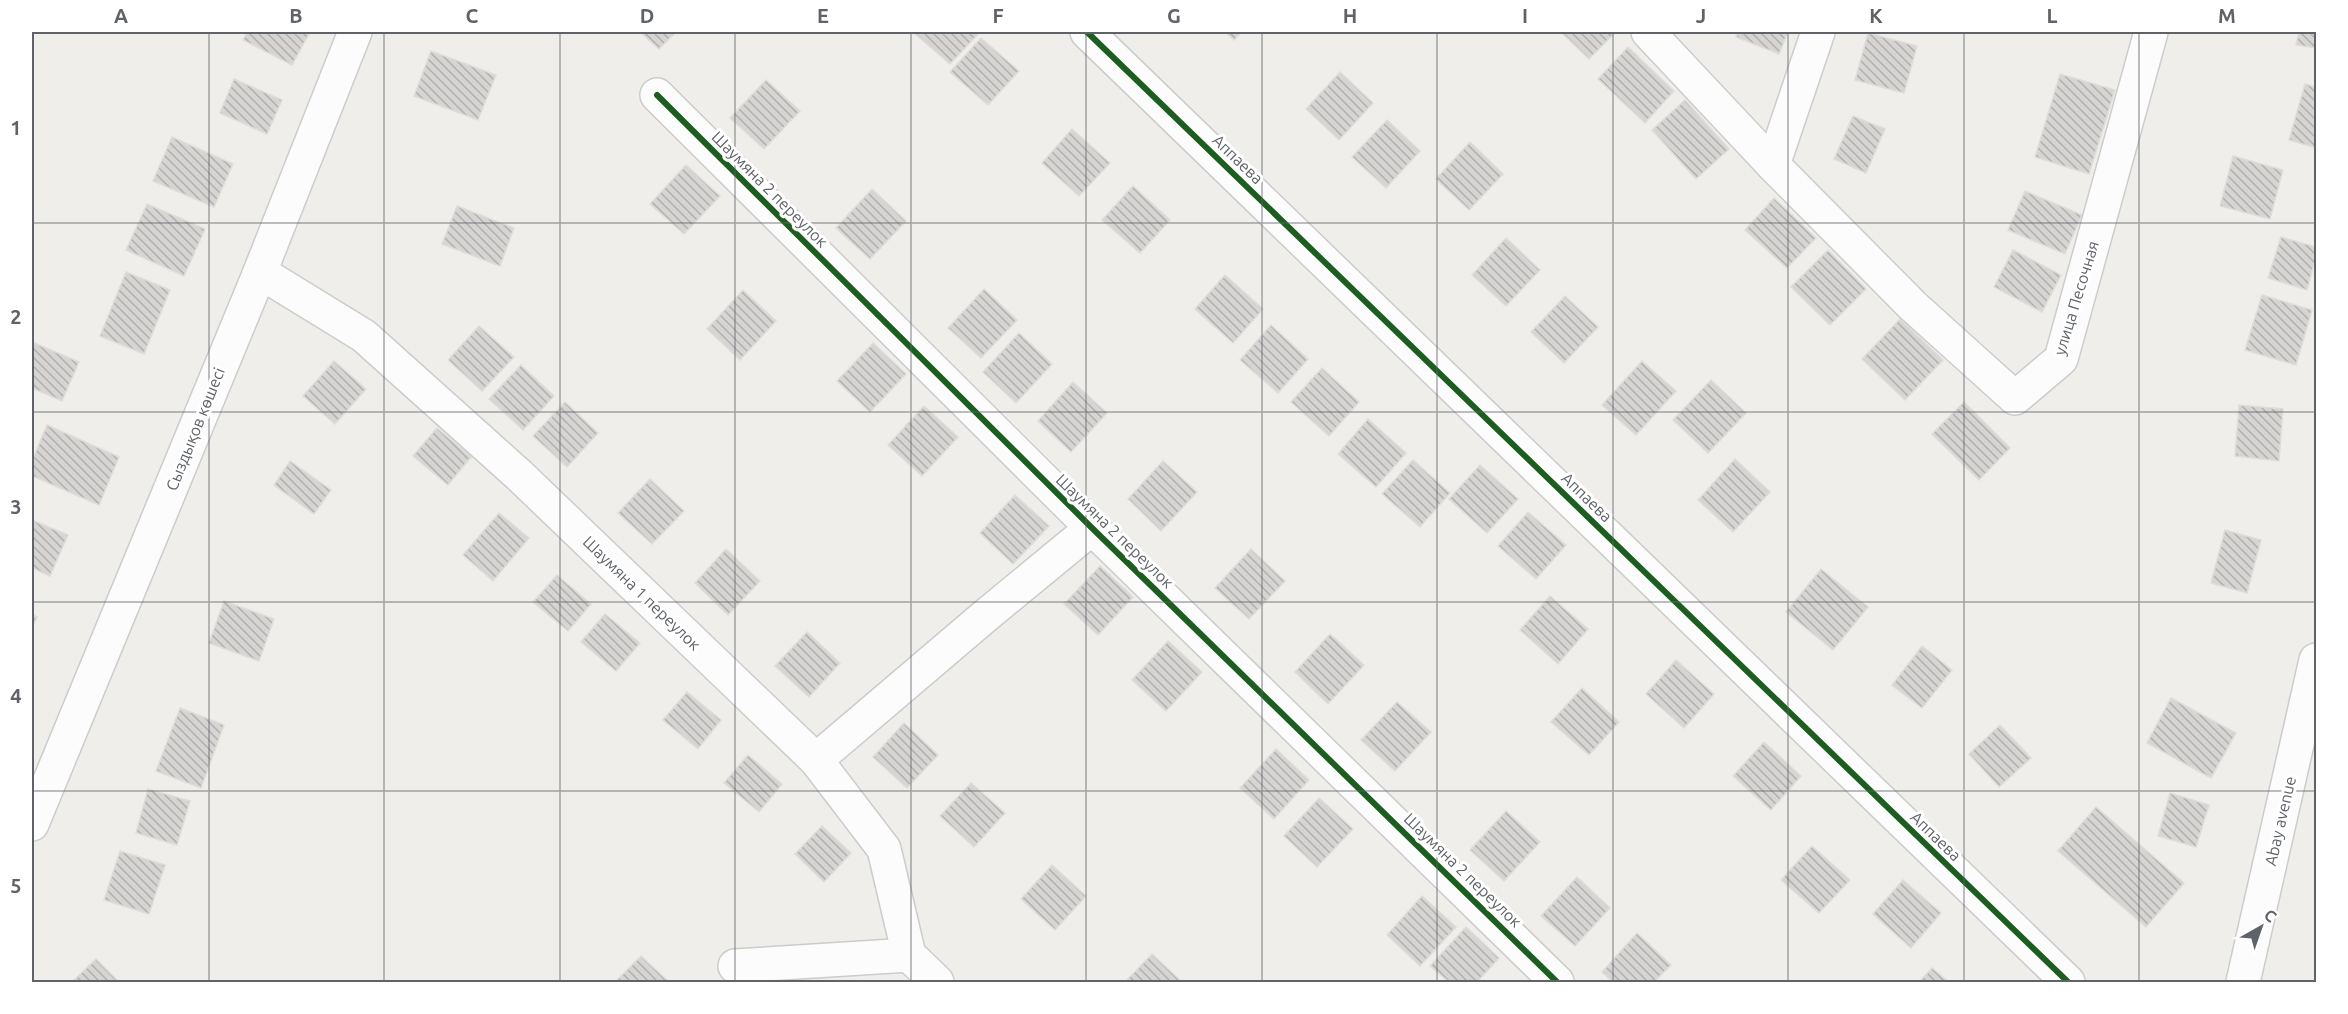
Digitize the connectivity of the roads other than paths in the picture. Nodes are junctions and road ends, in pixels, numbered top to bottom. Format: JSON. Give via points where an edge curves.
{"nodes":[{"id":1,"x":355,"y":32,"type":"edge"},
{"id":2,"x":1087,"y":32,"type":"edge"},
{"id":3,"x":1648,"y":32,"type":"edge"},
{"id":4,"x":1818,"y":32,"type":"edge"},
{"id":5,"x":2151,"y":32,"type":"edge"},
{"id":6,"x":657,"y":95,"type":"dead end"},
{"id":7,"x":1773,"y":165,"type":"junction"},
{"id":8,"x":260,"y":272,"type":"junction"},
{"id":9,"x":1092,"y":528,"type":"junction"},
{"id":10,"x":2316,"y":660,"type":"edge"},
{"id":11,"x":816,"y":760,"type":"junction"},
{"id":12,"x":32,"y":824,"type":"edge"},
{"id":13,"x":909,"y":955,"type":"junction"},
{"id":14,"x":735,"y":966,"type":"dead end"},
{"id":15,"x":937,"y":982,"type":"edge"},
{"id":16,"x":1557,"y":982,"type":"edge"},
{"id":17,"x":2068,"y":982,"type":"edge"},
{"id":18,"x":2243,"y":982,"type":"edge"}],
"edges":[{"from":1,"to":8,"type":"street","name":"Сыздықов көшесі"},
{"from":2,"to":17,"type":"street","name":"Аппаева"},
{"from":3,"to":7,"type":"street","name":"улица Песочная"},
{"from":4,"to":7,"type":"street"},
{"from":5,"to":7,"type":"street","name":"улица Песочная","via":[[2061,359],[2015,398],[1913,306]]},
{"from":6,"to":9,"type":"street","name":"Шаумяна 2 переулок"},
{"from":8,"to":11,"type":"street","name":"Шаумяна 1 переулок","via":[[364,336],[519,475]]},
{"from":8,"to":12,"type":"street","name":"Сыздықов көшесі"},
{"from":9,"to":11,"type":"street"},
{"from":9,"to":16,"type":"street","name":"Шаумяна 2 переулок"},
{"from":10,"to":18,"type":"street","name":"Abay avenue"},
{"from":11,"to":13,"type":"street","name":"Шаумяна 1 переулок","via":[[884,849]]},
{"from":13,"to":14,"type":"street"},
{"from":13,"to":15,"type":"street"}]}
